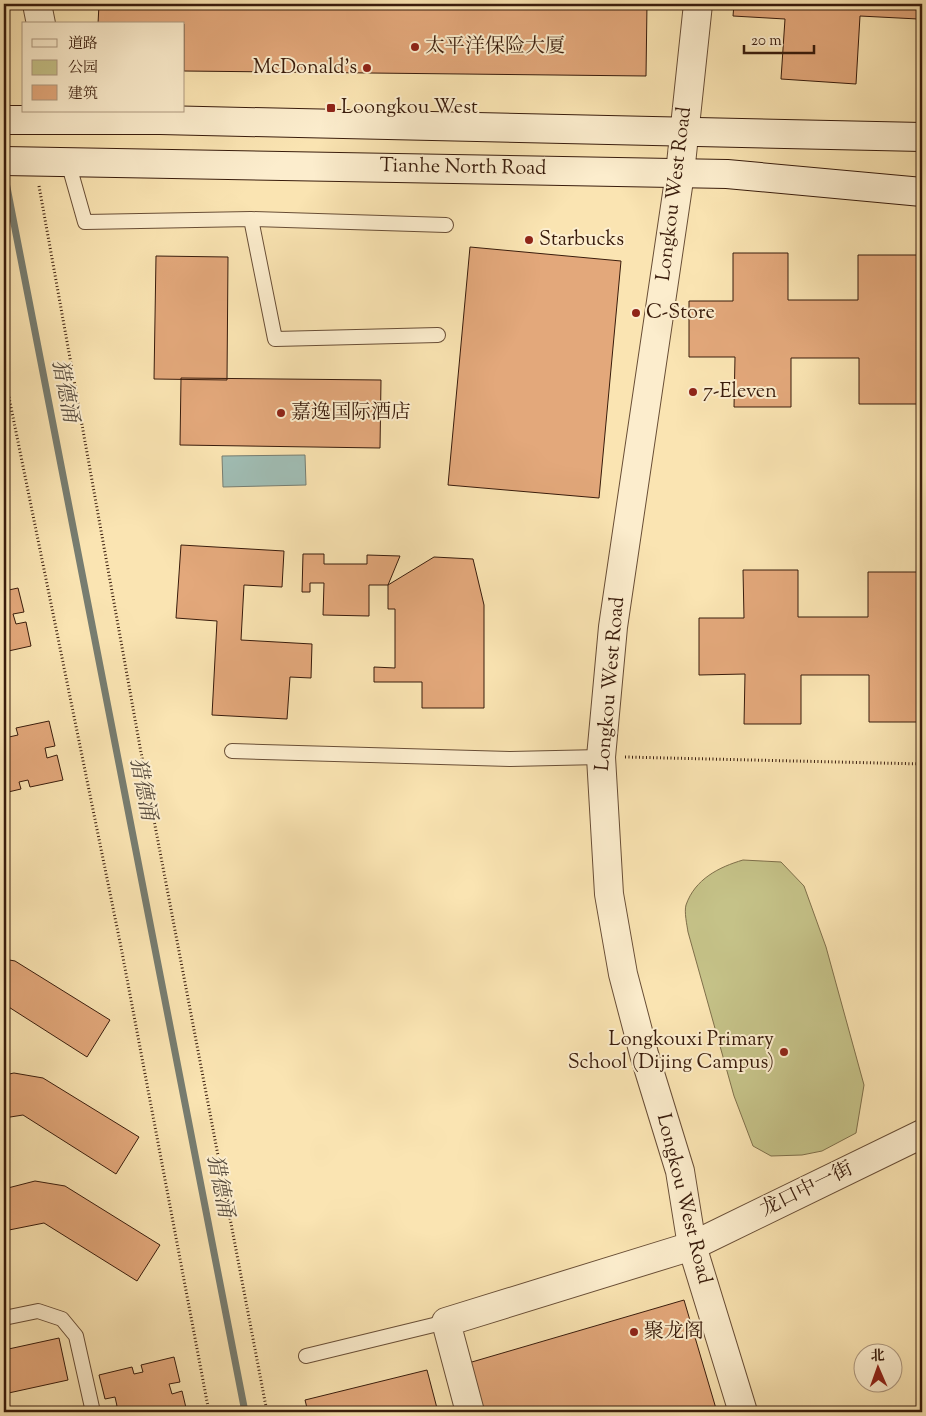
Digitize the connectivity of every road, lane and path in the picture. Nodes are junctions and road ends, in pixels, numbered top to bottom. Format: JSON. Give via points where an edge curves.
{"nodes":[{"id":1,"x":36,"y":4,"type":"edge"},
{"id":2,"x":698,"y":4,"type":"edge"},
{"id":3,"x":40,"y":22,"type":"edge"},
{"id":4,"x":59,"y":115,"type":"edge"},
{"id":5,"x":4,"y":120,"type":"edge"},
{"id":6,"x":683,"y":132,"type":"junction"},
{"id":7,"x":922,"y":137,"type":"edge"},
{"id":8,"x":35,"y":161,"type":"junction"},
{"id":9,"x":4,"y":162,"type":"edge"},
{"id":10,"x":68,"y":162,"type":"junction"},
{"id":11,"x":680,"y":173,"type":"junction"},
{"id":12,"x":922,"y":192,"type":"edge"},
{"id":13,"x":251,"y":219,"type":"junction"},
{"id":14,"x":446,"y":225,"type":"dead end"},
{"id":15,"x":438,"y":336,"type":"dead end"},
{"id":16,"x":4,"y":373,"type":"edge"},
{"id":17,"x":232,"y":751,"type":"dead end"},
{"id":18,"x":601,"y":757,"type":"junction"},
{"id":19,"x":922,"y":764,"type":"edge"},
{"id":20,"x":922,"y":1134,"type":"edge"},
{"id":21,"x":692,"y":1246,"type":"junction"},
{"id":22,"x":4,"y":1318,"type":"edge"},
{"id":23,"x":446,"y":1322,"type":"junction"},
{"id":24,"x":306,"y":1356,"type":"dead end"},
{"id":25,"x":93,"y":1412,"type":"edge"},
{"id":26,"x":209,"y":1412,"type":"edge"},
{"id":27,"x":267,"y":1412,"type":"edge"},
{"id":28,"x":470,"y":1412,"type":"edge"},
{"id":29,"x":743,"y":1412,"type":"edge"}],
"edges":[{"from":1,"to":3,"type":"street"},
{"from":2,"to":6,"type":"street","name":"Longkou West Road"},
{"from":4,"to":5,"type":"street","name":"Tianhe North Road"},
{"from":4,"to":6,"type":"street","name":"Tianhe North Road"},
{"from":6,"to":7,"type":"street","name":"Tianhe North Road"},
{"from":6,"to":11,"type":"street","name":"Longkou West Road"},
{"from":8,"to":9,"type":"street","name":"Tianhe North Road"},
{"from":8,"to":10,"type":"street","name":"Tianhe North Road"},
{"from":8,"to":27,"type":"path","via":[[140,747]]},
{"from":10,"to":11,"type":"street","name":"Tianhe North Road"},
{"from":10,"to":13,"type":"lane","via":[[85,222]]},
{"from":11,"to":12,"type":"street","name":"Tianhe North Road","via":[[727,174]]},
{"from":11,"to":18,"type":"street","name":"Longkou West Road","via":[[613,628]]},
{"from":13,"to":14,"type":"lane"},
{"from":13,"to":15,"type":"lane","via":[[275,339]]},
{"from":16,"to":26,"type":"path","via":[[121,947]]},
{"from":17,"to":18,"type":"lane","via":[[510,759]]},
{"from":18,"to":19,"type":"path"},
{"from":18,"to":21,"type":"street","name":"Longkou West Road","via":[[609,894],[623,974],[680,1171]]},
{"from":20,"to":21,"type":"street","name":"龙口中一街"},
{"from":21,"to":23,"type":"street","name":"龙口中一街"},
{"from":21,"to":29,"type":"street","name":"Longkou West Road"},
{"from":22,"to":25,"type":"lane","via":[[38,1311],[62,1319],[76,1336]]},
{"from":23,"to":24,"type":"lane"},
{"from":23,"to":28,"type":"street"}]}
